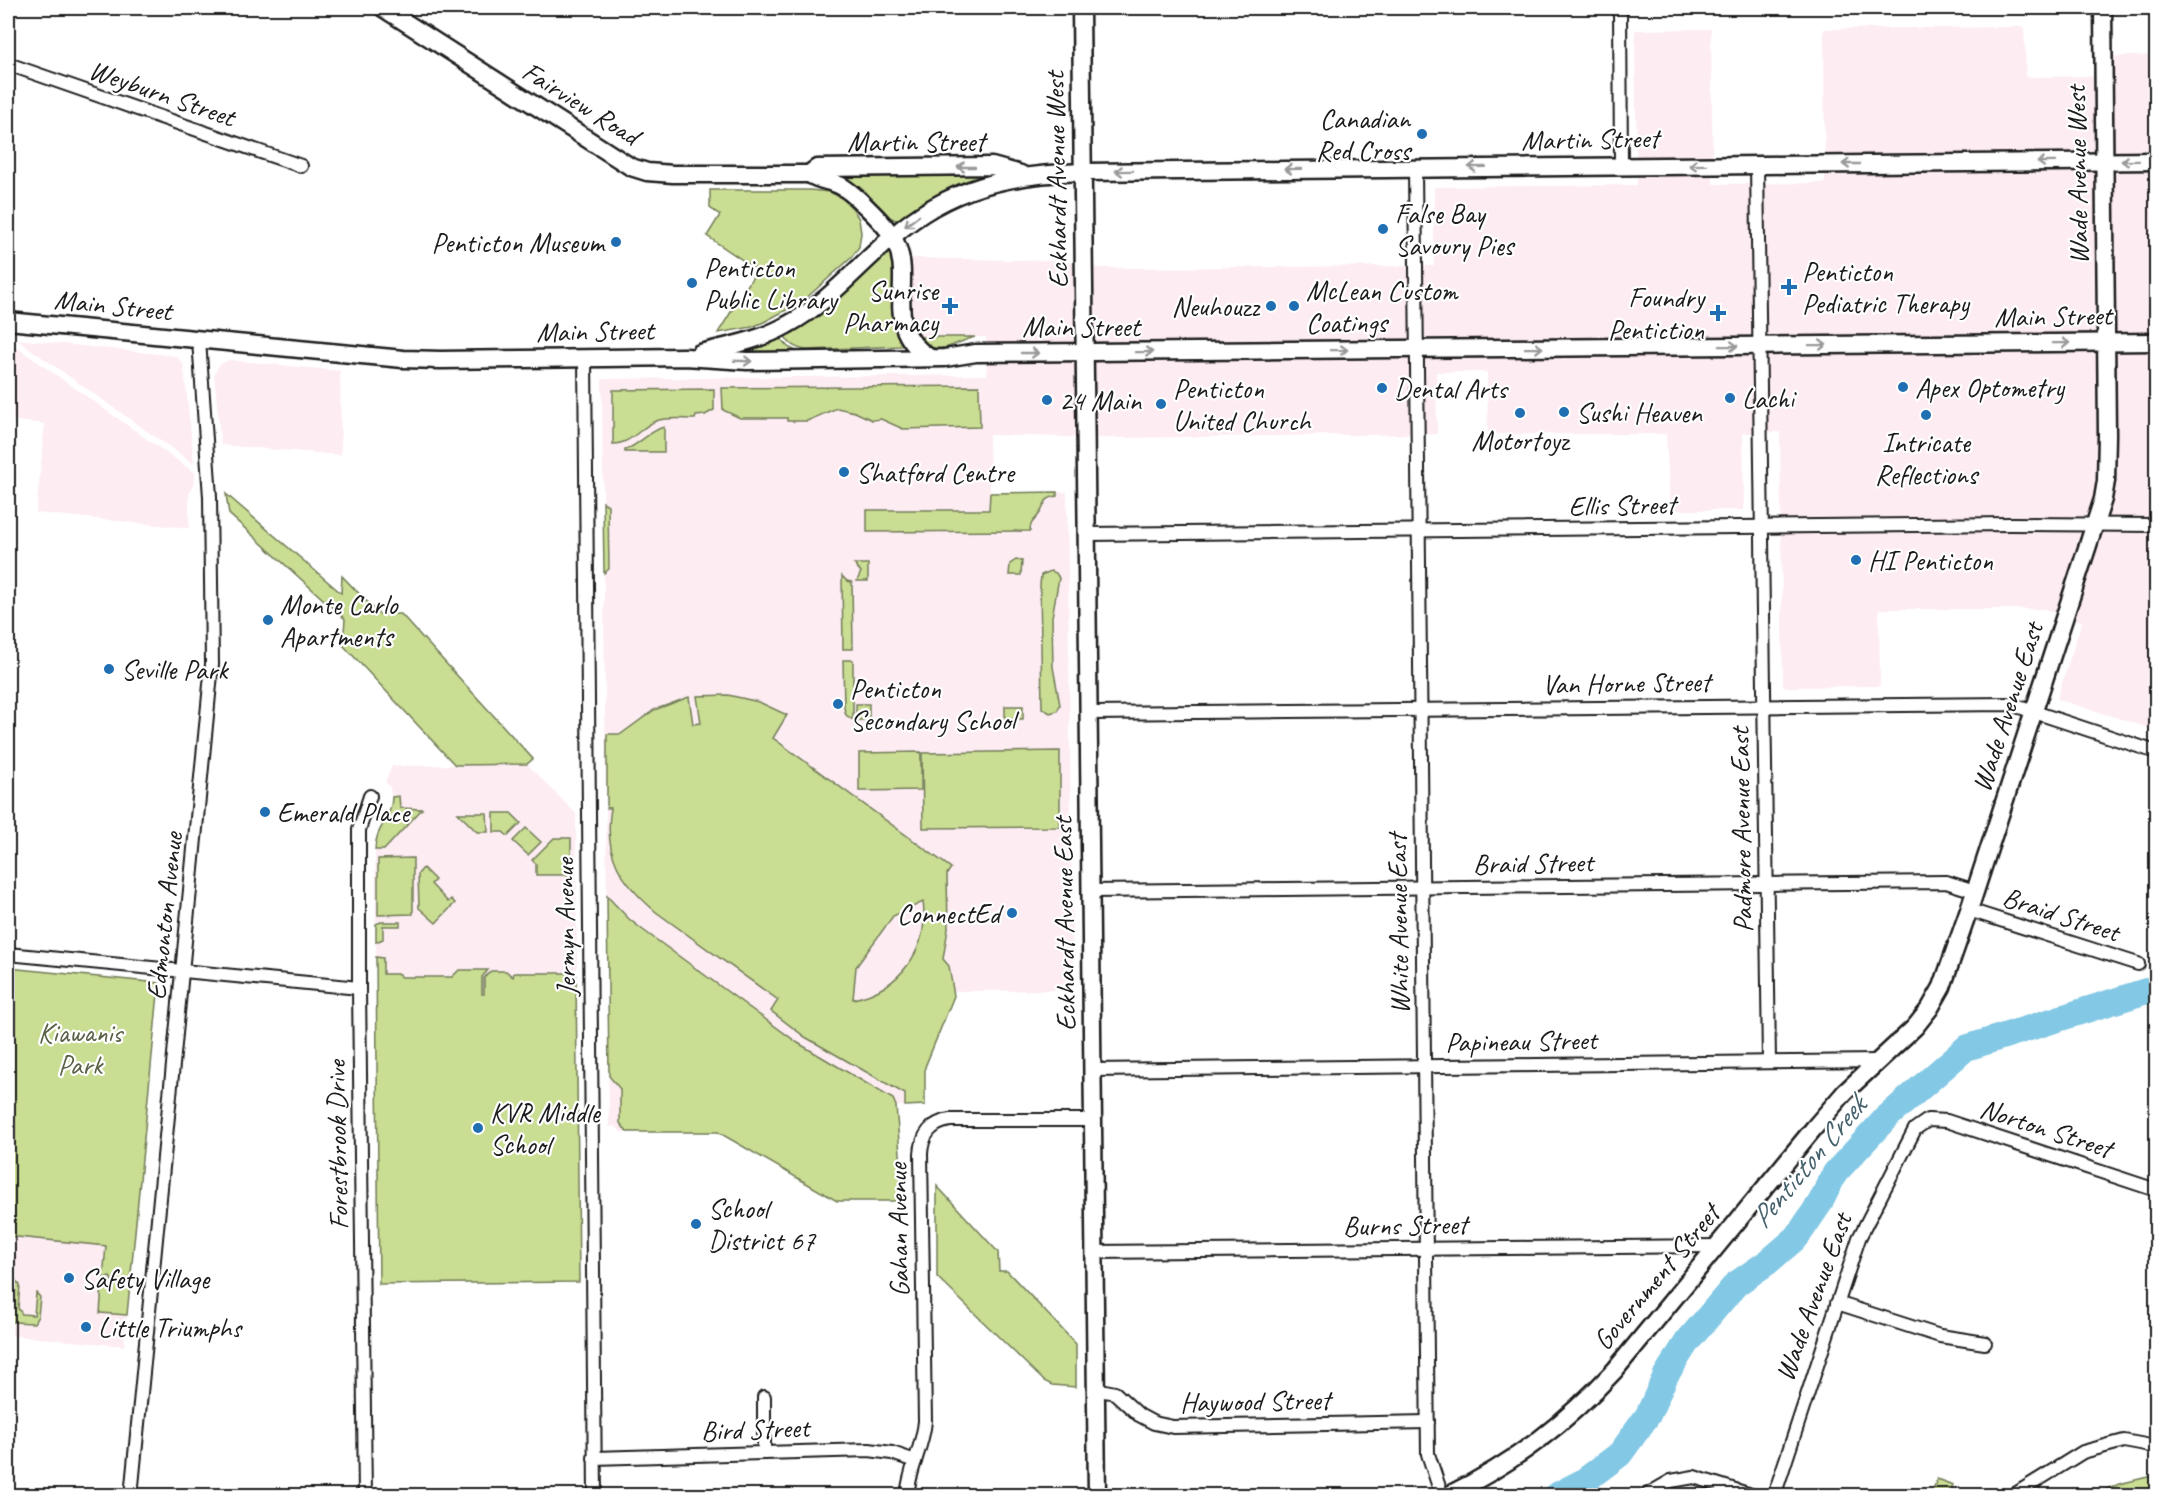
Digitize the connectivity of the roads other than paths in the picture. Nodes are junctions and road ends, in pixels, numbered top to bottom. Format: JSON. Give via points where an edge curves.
{"nodes":[{"id":1,"x":383,"y":8,"type":"edge"},
{"id":2,"x":1081,"y":8,"type":"edge"},
{"id":3,"x":1620,"y":8,"type":"edge"},
{"id":4,"x":2103,"y":8,"type":"edge"},
{"id":5,"x":8,"y":64,"type":"edge"},
{"id":6,"x":2104,"y":161,"type":"junction"},
{"id":7,"x":2157,"y":161,"type":"edge"},
{"id":8,"x":1757,"y":165,"type":"junction"},
{"id":9,"x":301,"y":166,"type":"dead end"},
{"id":10,"x":1621,"y":166,"type":"junction"},
{"id":11,"x":1415,"y":168,"type":"junction"},
{"id":12,"x":1083,"y":171,"type":"junction"},
{"id":13,"x":809,"y":174,"type":"junction"},
{"id":14,"x":1024,"y":175,"type":"junction"},
{"id":15,"x":892,"y":236,"type":"junction"},
{"id":16,"x":8,"y":321,"type":"edge"},
{"id":17,"x":199,"y":340,"type":"junction"},
{"id":18,"x":2157,"y":342,"type":"edge"},
{"id":19,"x":2106,"y":343,"type":"junction"},
{"id":20,"x":1759,"y":346,"type":"junction"},
{"id":21,"x":1417,"y":349,"type":"junction"},
{"id":22,"x":1085,"y":353,"type":"junction"},
{"id":23,"x":685,"y":357,"type":"junction"},
{"id":24,"x":585,"y":358,"type":"junction"},
{"id":25,"x":930,"y":358,"type":"junction"},
{"id":26,"x":2095,"y":525,"type":"junction"},
{"id":27,"x":2157,"y":525,"type":"edge"},
{"id":28,"x":1761,"y":528,"type":"junction"},
{"id":29,"x":1419,"y":531,"type":"junction"},
{"id":30,"x":1087,"y":534,"type":"junction"},
{"id":31,"x":1764,"y":705,"type":"junction"},
{"id":32,"x":1420,"y":709,"type":"junction"},
{"id":33,"x":2034,"y":712,"type":"junction"},
{"id":34,"x":1089,"y":713,"type":"junction"},
{"id":35,"x":2157,"y":752,"type":"edge"},
{"id":36,"x":369,"y":796,"type":"dead end"},
{"id":37,"x":1766,"y":884,"type":"junction"},
{"id":38,"x":1422,"y":888,"type":"junction"},
{"id":39,"x":1090,"y":891,"type":"junction"},
{"id":40,"x":1976,"y":891,"type":"junction"},
{"id":41,"x":1969,"y":910,"type":"junction"},
{"id":42,"x":8,"y":954,"type":"edge"},
{"id":43,"x":2138,"y":964,"type":"dead end"},
{"id":44,"x":183,"y":970,"type":"junction"},
{"id":45,"x":359,"y":988,"type":"junction"},
{"id":46,"x":1878,"y":1061,"type":"junction"},
{"id":47,"x":1769,"y":1062,"type":"junction"},
{"id":48,"x":1424,"y":1066,"type":"junction"},
{"id":49,"x":1092,"y":1070,"type":"junction"},
{"id":50,"x":1093,"y":1120,"type":"junction"},
{"id":51,"x":1921,"y":1124,"type":"joint"},
{"id":52,"x":2157,"y":1190,"type":"edge"},
{"id":53,"x":1716,"y":1246,"type":"junction"},
{"id":54,"x":1426,"y":1248,"type":"junction"},
{"id":55,"x":1094,"y":1251,"type":"junction"},
{"id":56,"x":1837,"y":1303,"type":"junction"},
{"id":57,"x":1984,"y":1343,"type":"dead end"},
{"id":58,"x":1095,"y":1389,"type":"junction"},
{"id":59,"x":764,"y":1397,"type":"dead end"},
{"id":60,"x":1428,"y":1422,"type":"junction"},
{"id":61,"x":2157,"y":1447,"type":"edge"},
{"id":62,"x":764,"y":1453,"type":"junction"},
{"id":63,"x":594,"y":1458,"type":"junction"},
{"id":64,"x":915,"y":1461,"type":"junction"},
{"id":65,"x":130,"y":1496,"type":"edge"},
{"id":66,"x":365,"y":1496,"type":"edge"},
{"id":67,"x":595,"y":1496,"type":"edge"},
{"id":68,"x":907,"y":1496,"type":"edge"},
{"id":69,"x":1096,"y":1496,"type":"edge"},
{"id":70,"x":1442,"y":1496,"type":"edge"},
{"id":71,"x":1447,"y":1496,"type":"edge"},
{"id":72,"x":1645,"y":1496,"type":"edge"},
{"id":73,"x":1754,"y":1496,"type":"edge"},
{"id":74,"x":1774,"y":1496,"type":"edge"},
{"id":75,"x":2012,"y":1496,"type":"edge"}],
"edges":[{"from":1,"to":13,"type":"main road","name":"Fairview Road","via":[[630,167],[673,174]]},
{"from":2,"to":12,"type":"main road","name":"Eckhardt Avenue West"},
{"from":3,"to":10,"type":"street"},
{"from":4,"to":6,"type":"main road","name":"Wade Avenue West"},
{"from":5,"to":9,"type":"street","name":"Weyburn Street"},
{"from":7,"to":6,"type":"main road","name":"Martin Street","one_way":true},
{"from":6,"to":8,"type":"main road","name":"Martin Street","one_way":true},
{"from":6,"to":19,"type":"main road","name":"Wade Avenue West"},
{"from":8,"to":10,"type":"main road","name":"Martin Street","one_way":true},
{"from":8,"to":20,"type":"street","name":"Padmore Avenue East"},
{"from":10,"to":11,"type":"main road","name":"Martin Street","one_way":true},
{"from":11,"to":12,"type":"main road","name":"Martin Street","one_way":true},
{"from":11,"to":21,"type":"street","name":"White Avenue East"},
{"from":12,"to":14,"type":"main road","name":"Martin Street"},
{"from":12,"to":22,"type":"main road","name":"Eckhardt Avenue West"},
{"from":14,"to":13,"type":"main road","name":"Martin Street","one_way":true,"via":[[992,166],[817,168]]},
{"from":13,"to":15,"type":"main road","via":[[851,192]]},
{"from":14,"to":15,"type":"main road","name":"Martin Street","one_way":true,"via":[[957,195],[920,214]]},
{"from":15,"to":23,"type":"main road","name":"Martin Street","via":[[821,303],[785,327]]},
{"from":15,"to":25,"type":"main road","via":[[901,258],[902,321],[906,334],[918,351]]},
{"from":16,"to":17,"type":"main road","name":"Main Street"},
{"from":17,"to":24,"type":"main road","name":"Main Street","via":[[403,359]]},
{"from":17,"to":44,"type":"street","name":"Edmonton Avenue","via":[[210,497],[212,664]]},
{"from":18,"to":19,"type":"main road","name":"Main Street"},
{"from":20,"to":19,"type":"main road","name":"Main Street","one_way":true},
{"from":19,"to":26,"type":"main road","name":"Wade Avenue East","via":[[2107,471]]},
{"from":21,"to":20,"type":"main road","name":"Main Street","one_way":true},
{"from":20,"to":28,"type":"street","name":"Padmore Avenue East"},
{"from":22,"to":21,"type":"main road","name":"Main Street","one_way":true},
{"from":21,"to":29,"type":"street","name":"White Avenue East"},
{"from":25,"to":22,"type":"main road","name":"Main Street","one_way":true,"via":[[975,353]]},
{"from":22,"to":30,"type":"main road","name":"Eckhardt Avenue East"},
{"from":23,"to":24,"type":"main road","name":"Main Street"},
{"from":23,"to":25,"type":"main road","name":"Main Street","one_way":true,"via":[[747,361]]},
{"from":24,"to":63,"type":"street","name":"Jermyn Avenue"},
{"from":26,"to":27,"type":"street","name":"Ellis Street"},
{"from":26,"to":28,"type":"street","name":"Ellis Street"},
{"from":26,"to":33,"type":"main road","name":"Wade Avenue East"},
{"from":28,"to":29,"type":"street","name":"Ellis Street"},
{"from":28,"to":31,"type":"street","name":"Padmore Avenue East"},
{"from":29,"to":30,"type":"street","name":"Ellis Street"},
{"from":29,"to":32,"type":"street","name":"White Avenue East"},
{"from":30,"to":34,"type":"main road","name":"Eckhardt Avenue East"},
{"from":31,"to":32,"type":"street","name":"Van Horne Street"},
{"from":31,"to":33,"type":"street","name":"Van Horne Street","via":[[2010,704]]},
{"from":31,"to":37,"type":"street","name":"Padmore Avenue East"},
{"from":32,"to":34,"type":"street","name":"Van Horne Street"},
{"from":32,"to":38,"type":"street","name":"White Avenue East"},
{"from":33,"to":35,"type":"street","name":"Van Horne Street"},
{"from":33,"to":40,"type":"main road","name":"Wade Avenue East"},
{"from":34,"to":39,"type":"main road","name":"Eckhardt Avenue East"},
{"from":36,"to":45,"type":"street","name":"Forestbrook Drive","via":[[359,830]]},
{"from":37,"to":38,"type":"street","name":"Braid Street"},
{"from":37,"to":40,"type":"street","name":"Braid Street","via":[[1946,882]]},
{"from":37,"to":47,"type":"street","name":"Padmore Avenue East"},
{"from":38,"to":39,"type":"street","name":"Braid Street"},
{"from":38,"to":48,"type":"street","name":"White Avenue East"},
{"from":39,"to":49,"type":"main road","name":"Eckhardt Avenue East"},
{"from":40,"to":41,"type":"main road","name":"Wade Avenue East"},
{"from":41,"to":43,"type":"street","name":"Braid Street"},
{"from":41,"to":46,"type":"main road","name":"Wade Avenue East","via":[[1942,987],[1930,1008]]},
{"from":42,"to":44,"type":"street"},
{"from":44,"to":45,"type":"street"},
{"from":44,"to":65,"type":"street","name":"Edmonton Avenue"},
{"from":45,"to":66,"type":"street","name":"Forestbrook Drive"},
{"from":46,"to":47,"type":"street","name":"Papineau Street"},
{"from":46,"to":53,"type":"main road","name":"Government Street","via":[[1830,1110]]},
{"from":47,"to":48,"type":"street","name":"Papineau Street"},
{"from":48,"to":49,"type":"street","name":"Papineau Street"},
{"from":48,"to":54,"type":"street","name":"White Avenue East"},
{"from":49,"to":50,"type":"main road","name":"Eckhardt Avenue East"},
{"from":50,"to":55,"type":"main road","name":"Eckhardt Avenue East"},
{"from":50,"to":64,"type":"street","name":"Gahan Avenue","via":[[950,1120],[936,1124],[926,1133],[921,1154],[925,1420]]},
{"from":51,"to":52,"type":"street","name":"Norton Street","via":[[1928,1120],[1947,1121]]},
{"from":51,"to":56,"type":"street","name":"Wade Avenue East","via":[[1909,1138],[1858,1238]]},
{"from":53,"to":54,"type":"street","name":"Burns Street"},
{"from":53,"to":71,"type":"main road","name":"Government Street","via":[[1591,1395],[1508,1463]]},
{"from":54,"to":55,"type":"street","name":"Burns Street"},
{"from":54,"to":60,"type":"street","name":"White Avenue East"},
{"from":55,"to":58,"type":"main road","name":"Eckhardt Avenue East"},
{"from":56,"to":57,"type":"street","via":[[1940,1336]]},
{"from":56,"to":74,"type":"street","name":"Wade Avenue East"},
{"from":58,"to":60,"type":"street","name":"Haywood Street","via":[[1115,1393],[1139,1415],[1173,1427]]},
{"from":58,"to":69,"type":"main road","name":"Eckhardt Avenue East"},
{"from":59,"to":62,"type":"street"},
{"from":60,"to":70,"type":"street","name":"White Avenue East","via":[[1430,1464]]},
{"from":61,"to":75,"type":"street","via":[[2124,1441],[2083,1452]]},
{"from":62,"to":63,"type":"street","name":"Bird Street"},
{"from":62,"to":64,"type":"street","name":"Bird Street","via":[[881,1450]]},
{"from":63,"to":67,"type":"street","name":"Jermyn Avenue"},
{"from":64,"to":68,"type":"street","name":"Gahan Avenue"},
{"from":72,"to":73,"type":"street","via":[[1671,1481],[1694,1477]]}]}
